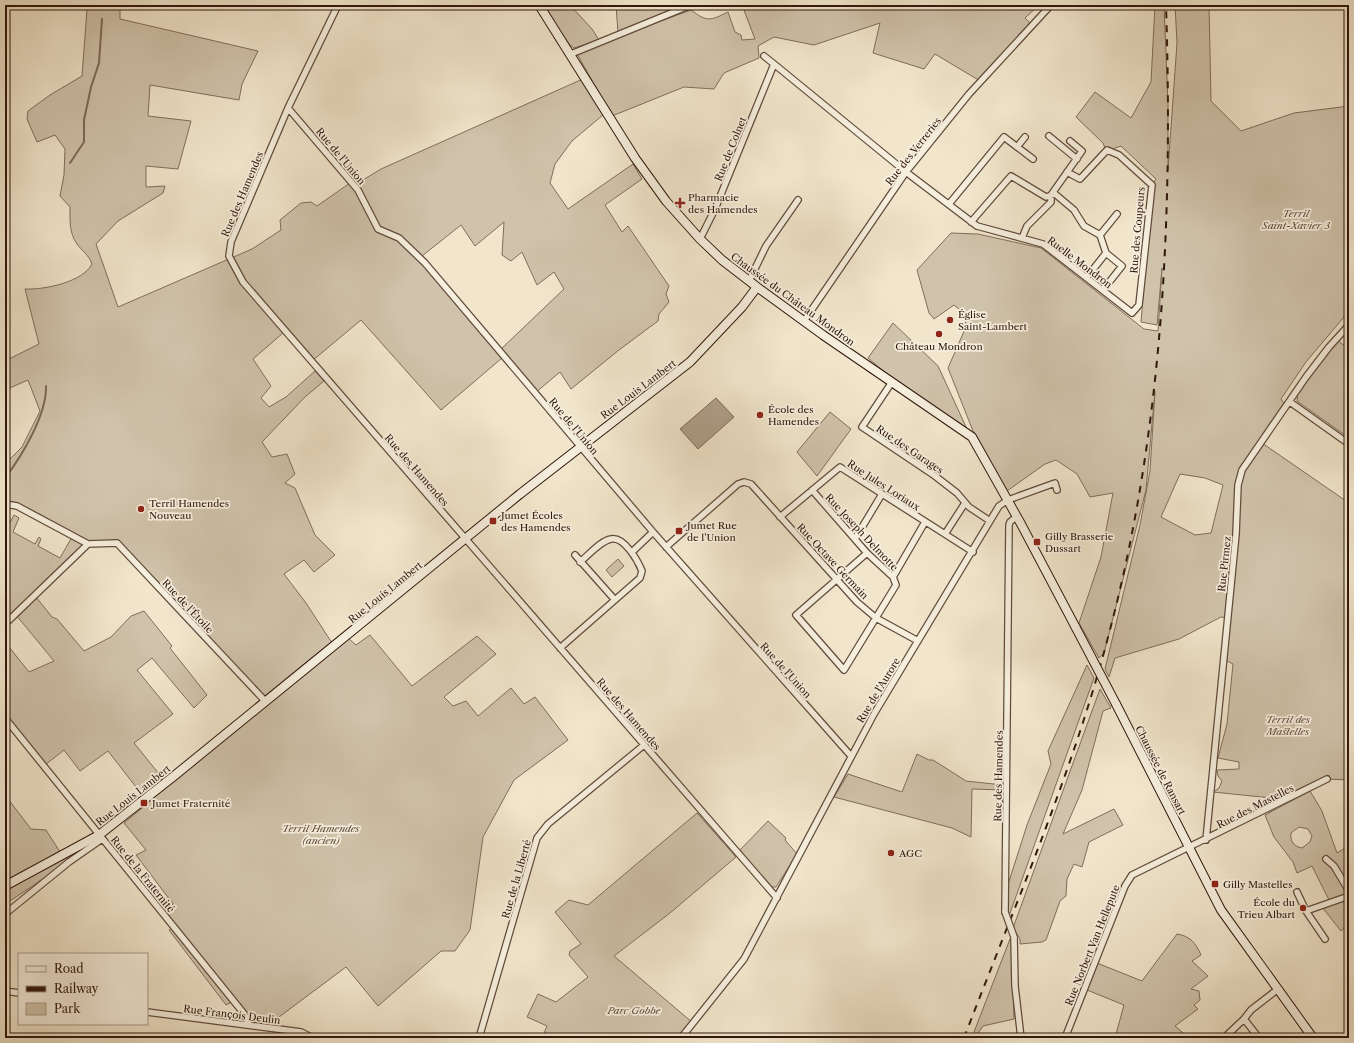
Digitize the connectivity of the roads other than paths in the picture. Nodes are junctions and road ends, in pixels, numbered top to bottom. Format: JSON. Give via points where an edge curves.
{"nodes":[{"id":1,"x":338,"y":5,"type":"edge"},
{"id":2,"x":539,"y":5,"type":"edge"},
{"id":3,"x":692,"y":5,"type":"edge"},
{"id":4,"x":1051,"y":5,"type":"edge"},
{"id":5,"x":570,"y":54,"type":"junction"},
{"id":6,"x":764,"y":56,"type":"dead end"},
{"id":7,"x":774,"y":64,"type":"junction"},
{"id":8,"x":288,"y":108,"type":"junction"},
{"id":9,"x":1049,"y":136,"type":"dead end"},
{"id":10,"x":1025,"y":137,"type":"dead end"},
{"id":11,"x":1070,"y":141,"type":"dead end"},
{"id":12,"x":1017,"y":147,"type":"junction"},
{"id":13,"x":1033,"y":159,"type":"dead end"},
{"id":14,"x":1077,"y":159,"type":"junction"},
{"id":15,"x":906,"y":172,"type":"junction"},
{"id":16,"x":1067,"y":172,"type":"junction"},
{"id":17,"x":1051,"y":195,"type":"junction"},
{"id":18,"x":798,"y":200,"type":"dead end"},
{"id":19,"x":949,"y":204,"type":"junction"},
{"id":20,"x":1117,"y":214,"type":"dead end"},
{"id":21,"x":971,"y":222,"type":"junction"},
{"id":22,"x":1100,"y":235,"type":"junction"},
{"id":23,"x":1022,"y":238,"type":"junction"},
{"id":24,"x":700,"y":239,"type":"junction"},
{"id":25,"x":1106,"y":252,"type":"junction"},
{"id":26,"x":1088,"y":277,"type":"junction"},
{"id":27,"x":749,"y":281,"type":"junction"},
{"id":28,"x":757,"y":287,"type":"junction"},
{"id":29,"x":1103,"y":290,"type":"junction"},
{"id":30,"x":1132,"y":313,"type":"joint"},
{"id":31,"x":804,"y":321,"type":"junction"},
{"id":32,"x":1349,"y":325,"type":"edge"},
{"id":33,"x":892,"y":382,"type":"junction"},
{"id":34,"x":1290,"y":402,"type":"junction"},
{"id":35,"x":1349,"y":444,"type":"edge"},
{"id":36,"x":580,"y":447,"type":"junction"},
{"id":37,"x":812,"y":490,"type":"junction"},
{"id":38,"x":1057,"y":490,"type":"dead end"},
{"id":39,"x":882,"y":494,"type":"junction"},
{"id":40,"x":1008,"y":500,"type":"junction"},
{"id":41,"x":965,"y":503,"type":"junction"},
{"id":42,"x":5,"y":504,"type":"edge"},
{"id":43,"x":1017,"y":516,"type":"junction"},
{"id":44,"x":780,"y":517,"type":"junction"},
{"id":45,"x":990,"y":521,"type":"junction"},
{"id":46,"x":925,"y":522,"type":"junction"},
{"id":47,"x":653,"y":532,"type":"junction"},
{"id":48,"x":945,"y":534,"type":"junction"},
{"id":49,"x":465,"y":540,"type":"junction"},
{"id":50,"x":855,"y":540,"type":"junction"},
{"id":51,"x":88,"y":544,"type":"junction"},
{"id":52,"x":666,"y":547,"type":"junction"},
{"id":53,"x":632,"y":552,"type":"junction"},
{"id":54,"x":973,"y":552,"type":"junction"},
{"id":55,"x":867,"y":553,"type":"junction"},
{"id":56,"x":574,"y":555,"type":"dead end"},
{"id":57,"x":580,"y":562,"type":"junction"},
{"id":58,"x":893,"y":577,"type":"junction"},
{"id":59,"x":836,"y":580,"type":"junction"},
{"id":60,"x":615,"y":600,"type":"junction"},
{"id":61,"x":876,"y":618,"type":"junction"},
{"id":62,"x":5,"y":624,"type":"edge"},
{"id":63,"x":918,"y":641,"type":"junction"},
{"id":64,"x":560,"y":648,"type":"junction"},
{"id":65,"x":266,"y":702,"type":"junction"},
{"id":66,"x":5,"y":718,"type":"edge"},
{"id":67,"x":644,"y":745,"type":"junction"},
{"id":68,"x":851,"y":756,"type":"junction"},
{"id":69,"x":1328,"y":779,"type":"dead end"},
{"id":70,"x":100,"y":837,"type":"junction"},
{"id":71,"x":1206,"y":840,"type":"junction"},
{"id":72,"x":1189,"y":847,"type":"junction"},
{"id":73,"x":1326,"y":859,"type":"dead end"},
{"id":74,"x":5,"y":886,"type":"edge"},
{"id":75,"x":1349,"y":891,"type":"edge"},
{"id":76,"x":1297,"y":892,"type":"dead end"},
{"id":77,"x":1349,"y":896,"type":"edge"},
{"id":78,"x":776,"y":898,"type":"junction"},
{"id":79,"x":1306,"y":912,"type":"junction"},
{"id":80,"x":5,"y":914,"type":"edge"},
{"id":81,"x":1325,"y":939,"type":"dead end"},
{"id":82,"x":1278,"y":989,"type":"junction"},
{"id":83,"x":5,"y":991,"type":"edge"},
{"id":84,"x":18,"y":993,"type":"edge"},
{"id":85,"x":148,"y":1012,"type":"edge"},
{"id":86,"x":1244,"y":1019,"type":"junction"},
{"id":87,"x":249,"y":1025,"type":"junction"},
{"id":88,"x":313,"y":1038,"type":"edge"},
{"id":89,"x":480,"y":1038,"type":"edge"},
{"id":90,"x":681,"y":1038,"type":"edge"},
{"id":91,"x":1021,"y":1038,"type":"edge"},
{"id":92,"x":1065,"y":1038,"type":"edge"},
{"id":93,"x":1224,"y":1038,"type":"edge"},
{"id":94,"x":1259,"y":1038,"type":"edge"},
{"id":95,"x":1313,"y":1038,"type":"edge"}],
"edges":[{"from":1,"to":8,"type":"street","name":"Rue des Hamendes"},
{"from":2,"to":5,"type":"main road","name":"Chaussée du Château Mondron"},
{"from":3,"to":5,"type":"street"},
{"from":4,"to":15,"type":"street","name":"Rue des Verreries","via":[[969,94]]},
{"from":5,"to":24,"type":"main road","name":"Chaussée du Château Mondron","via":[[639,164],[666,201]]},
{"from":6,"to":7,"type":"street"},
{"from":7,"to":15,"type":"street"},
{"from":7,"to":24,"type":"street","name":"Rue de Colnet","via":[[715,209]]},
{"from":8,"to":36,"type":"street","name":"Rue de l'Union","via":[[358,190],[376,227],[403,241],[424,263]]},
{"from":8,"to":49,"type":"street","name":"Rue des Hamendes","via":[[231,242],[229,256],[240,277]]},
{"from":9,"to":14,"type":"street"},
{"from":10,"to":12,"type":"street"},
{"from":11,"to":14,"type":"street","via":[[1082,151]]},
{"from":12,"to":13,"type":"street"},
{"from":12,"to":19,"type":"street","via":[[1004,136]]},
{"from":14,"to":16,"type":"street"},
{"from":15,"to":19,"type":"street","name":"Ruelle Mondron"},
{"from":15,"to":31,"type":"street","name":"Rue des Verreries"},
{"from":16,"to":17,"type":"street"},
{"from":16,"to":30,"type":"street","name":"Rue des Coupeurs","via":[[1080,179],[1107,150],[1119,155],[1152,185],[1139,305]]},
{"from":17,"to":21,"type":"street","via":[[1046,197],[1011,176]]},
{"from":17,"to":22,"type":"street","via":[[1055,194],[1074,210],[1084,226]]},
{"from":17,"to":23,"type":"street","via":[[1051,202],[1027,226]]},
{"from":18,"to":27,"type":"street","via":[[766,246]]},
{"from":19,"to":21,"type":"street","name":"Ruelle Mondron"},
{"from":20,"to":22,"type":"street"},
{"from":21,"to":23,"type":"street","name":"Ruelle Mondron","via":[[977,226]]},
{"from":22,"to":25,"type":"street"},
{"from":23,"to":26,"type":"street","name":"Ruelle Mondron","via":[[1043,244]]},
{"from":24,"to":27,"type":"main road","name":"Chaussée du Château Mondron"},
{"from":25,"to":26,"type":"street"},
{"from":25,"to":29,"type":"street","via":[[1122,266]]},
{"from":26,"to":29,"type":"street","name":"Ruelle Mondron"},
{"from":27,"to":28,"type":"main road","name":"Chaussée du Château Mondron"},
{"from":28,"to":31,"type":"main road","name":"Chaussée du Château Mondron"},
{"from":28,"to":36,"type":"main road","name":"Rue Louis Lambert","via":[[742,307],[690,362]]},
{"from":29,"to":30,"type":"street","name":"Ruelle Mondron"},
{"from":31,"to":33,"type":"main road","name":"Chaussée du Château Mondron"},
{"from":32,"to":34,"type":"street","name":"Rue Pirmez","via":[[1320,359]]},
{"from":33,"to":40,"type":"main road","name":"Chaussée du Château Mondron","via":[[972,437]]},
{"from":33,"to":41,"type":"street","name":"Rue des Garages","via":[[862,427],[935,476],[957,493]]},
{"from":34,"to":35,"type":"street"},
{"from":34,"to":71,"type":"street","name":"Rue Pirmez","via":[[1242,470],[1238,485],[1236,534]]},
{"from":36,"to":47,"type":"street","name":"Rue de l'Union"},
{"from":36,"to":49,"type":"main road","name":"Rue Louis Lambert"},
{"from":37,"to":39,"type":"street","name":"Rue Jules Loriaux","via":[[840,467]]},
{"from":37,"to":44,"type":"street","name":"Rue Jules Loriaux"},
{"from":37,"to":50,"type":"street","name":"Rue Joseph Delmotte"},
{"from":38,"to":40,"type":"street","via":[[1054,483]]},
{"from":39,"to":46,"type":"street","name":"Rue Jules Loriaux"},
{"from":39,"to":50,"type":"street"},
{"from":40,"to":43,"type":"main road","name":"Chaussée de Ransart"},
{"from":40,"to":45,"type":"street","name":"Rue de l'Aurore","via":[[999,506]]},
{"from":41,"to":45,"type":"street","name":"Rue des Garages"},
{"from":41,"to":48,"type":"street"},
{"from":42,"to":51,"type":"street","via":[[17,506]]},
{"from":43,"to":72,"type":"main road","name":"Chaussée de Ransart","bridge":true},
{"from":43,"to":91,"type":"street","name":"Rue des Hamendes","bridge":true,"via":[[1009,525],[1005,912],[1014,937],[1015,986]]},
{"from":44,"to":52,"type":"street","name":"Rue Octave Germain","via":[[751,484],[744,482],[738,484]]},
{"from":44,"to":59,"type":"street","name":"Rue Octave Germain"},
{"from":45,"to":54,"type":"street","name":"Rue de l'Aurore"},
{"from":46,"to":48,"type":"street","name":"Rue Jules Loriaux"},
{"from":46,"to":58,"type":"street"},
{"from":47,"to":52,"type":"street","name":"Rue de l'Union"},
{"from":47,"to":53,"type":"street"},
{"from":48,"to":54,"type":"street","name":"Rue Jules Loriaux"},
{"from":49,"to":64,"type":"street","name":"Rue des Hamendes"},
{"from":49,"to":65,"type":"main road","name":"Rue Louis Lambert"},
{"from":50,"to":55,"type":"street","name":"Rue Joseph Delmotte"},
{"from":51,"to":62,"type":"street"},
{"from":51,"to":65,"type":"street","name":"Rue de l'Étoile","via":[[117,543]]},
{"from":52,"to":68,"type":"street","name":"Rue de l'Union"},
{"from":53,"to":57,"type":"street","via":[[619,540],[612,538]]},
{"from":53,"to":60,"type":"street","via":[[642,571],[640,578]]},
{"from":54,"to":63,"type":"street","name":"Rue de l'Aurore"},
{"from":55,"to":58,"type":"street","name":"Rue Joseph Delmotte"},
{"from":55,"to":59,"type":"street"},
{"from":56,"to":57,"type":"street"},
{"from":57,"to":60,"type":"street"},
{"from":58,"to":61,"type":"street","name":"Rue Joseph Delmotte","via":[[896,585]]},
{"from":59,"to":61,"type":"street","name":"Rue Octave Germain"},
{"from":59,"to":61,"type":"street","name":"Rue Joseph Delmotte","via":[[796,615],[844,670]]},
{"from":60,"to":64,"type":"street"},
{"from":61,"to":63,"type":"street","name":"Rue Octave Germain"},
{"from":63,"to":68,"type":"street","name":"Rue de l'Aurore"},
{"from":64,"to":67,"type":"street","name":"Rue des Hamendes"},
{"from":65,"to":70,"type":"main road","name":"Rue Louis Lambert"},
{"from":66,"to":70,"type":"street","name":"Rue de la Fraternité"},
{"from":67,"to":78,"type":"street","name":"Rue des Hamendes"},
{"from":67,"to":89,"type":"street","name":"Rue de la Liberté","via":[[548,824],[537,838]]},
{"from":68,"to":78,"type":"street","name":"Rue de l'Aurore"},
{"from":69,"to":71,"type":"street","name":"Rue des Mastelles"},
{"from":70,"to":74,"type":"main road","name":"Rue Louis Lambert"},
{"from":70,"to":80,"type":"street"},
{"from":70,"to":87,"type":"street","name":"Rue de la Fraternité","via":[[240,1009]]},
{"from":71,"to":72,"type":"street","name":"Rue des Mastelles"},
{"from":72,"to":82,"type":"main road","name":"Chaussée de Ransart","via":[[1221,910]]},
{"from":72,"to":92,"type":"street","name":"Rue Norbert Van Hellepute","via":[[1132,875],[1129,879]]},
{"from":73,"to":75,"type":"street","via":[[1334,866]]},
{"from":76,"to":79,"type":"street"},
{"from":77,"to":79,"type":"street"},
{"from":78,"to":90,"type":"street","name":"Rue de l'Aurore","via":[[744,959]]},
{"from":79,"to":81,"type":"street"},
{"from":82,"to":86,"type":"street","via":[[1251,1010]]},
{"from":82,"to":95,"type":"main road","name":"Chaussée de Ransart"},
{"from":83,"to":84,"type":"street"},
{"from":85,"to":87,"type":"street","name":"Rue François Deulin"},
{"from":86,"to":93,"type":"street"},
{"from":86,"to":94,"type":"street"},
{"from":87,"to":88,"type":"street","name":"Rue François Deulin","via":[[301,1032]]}]}
